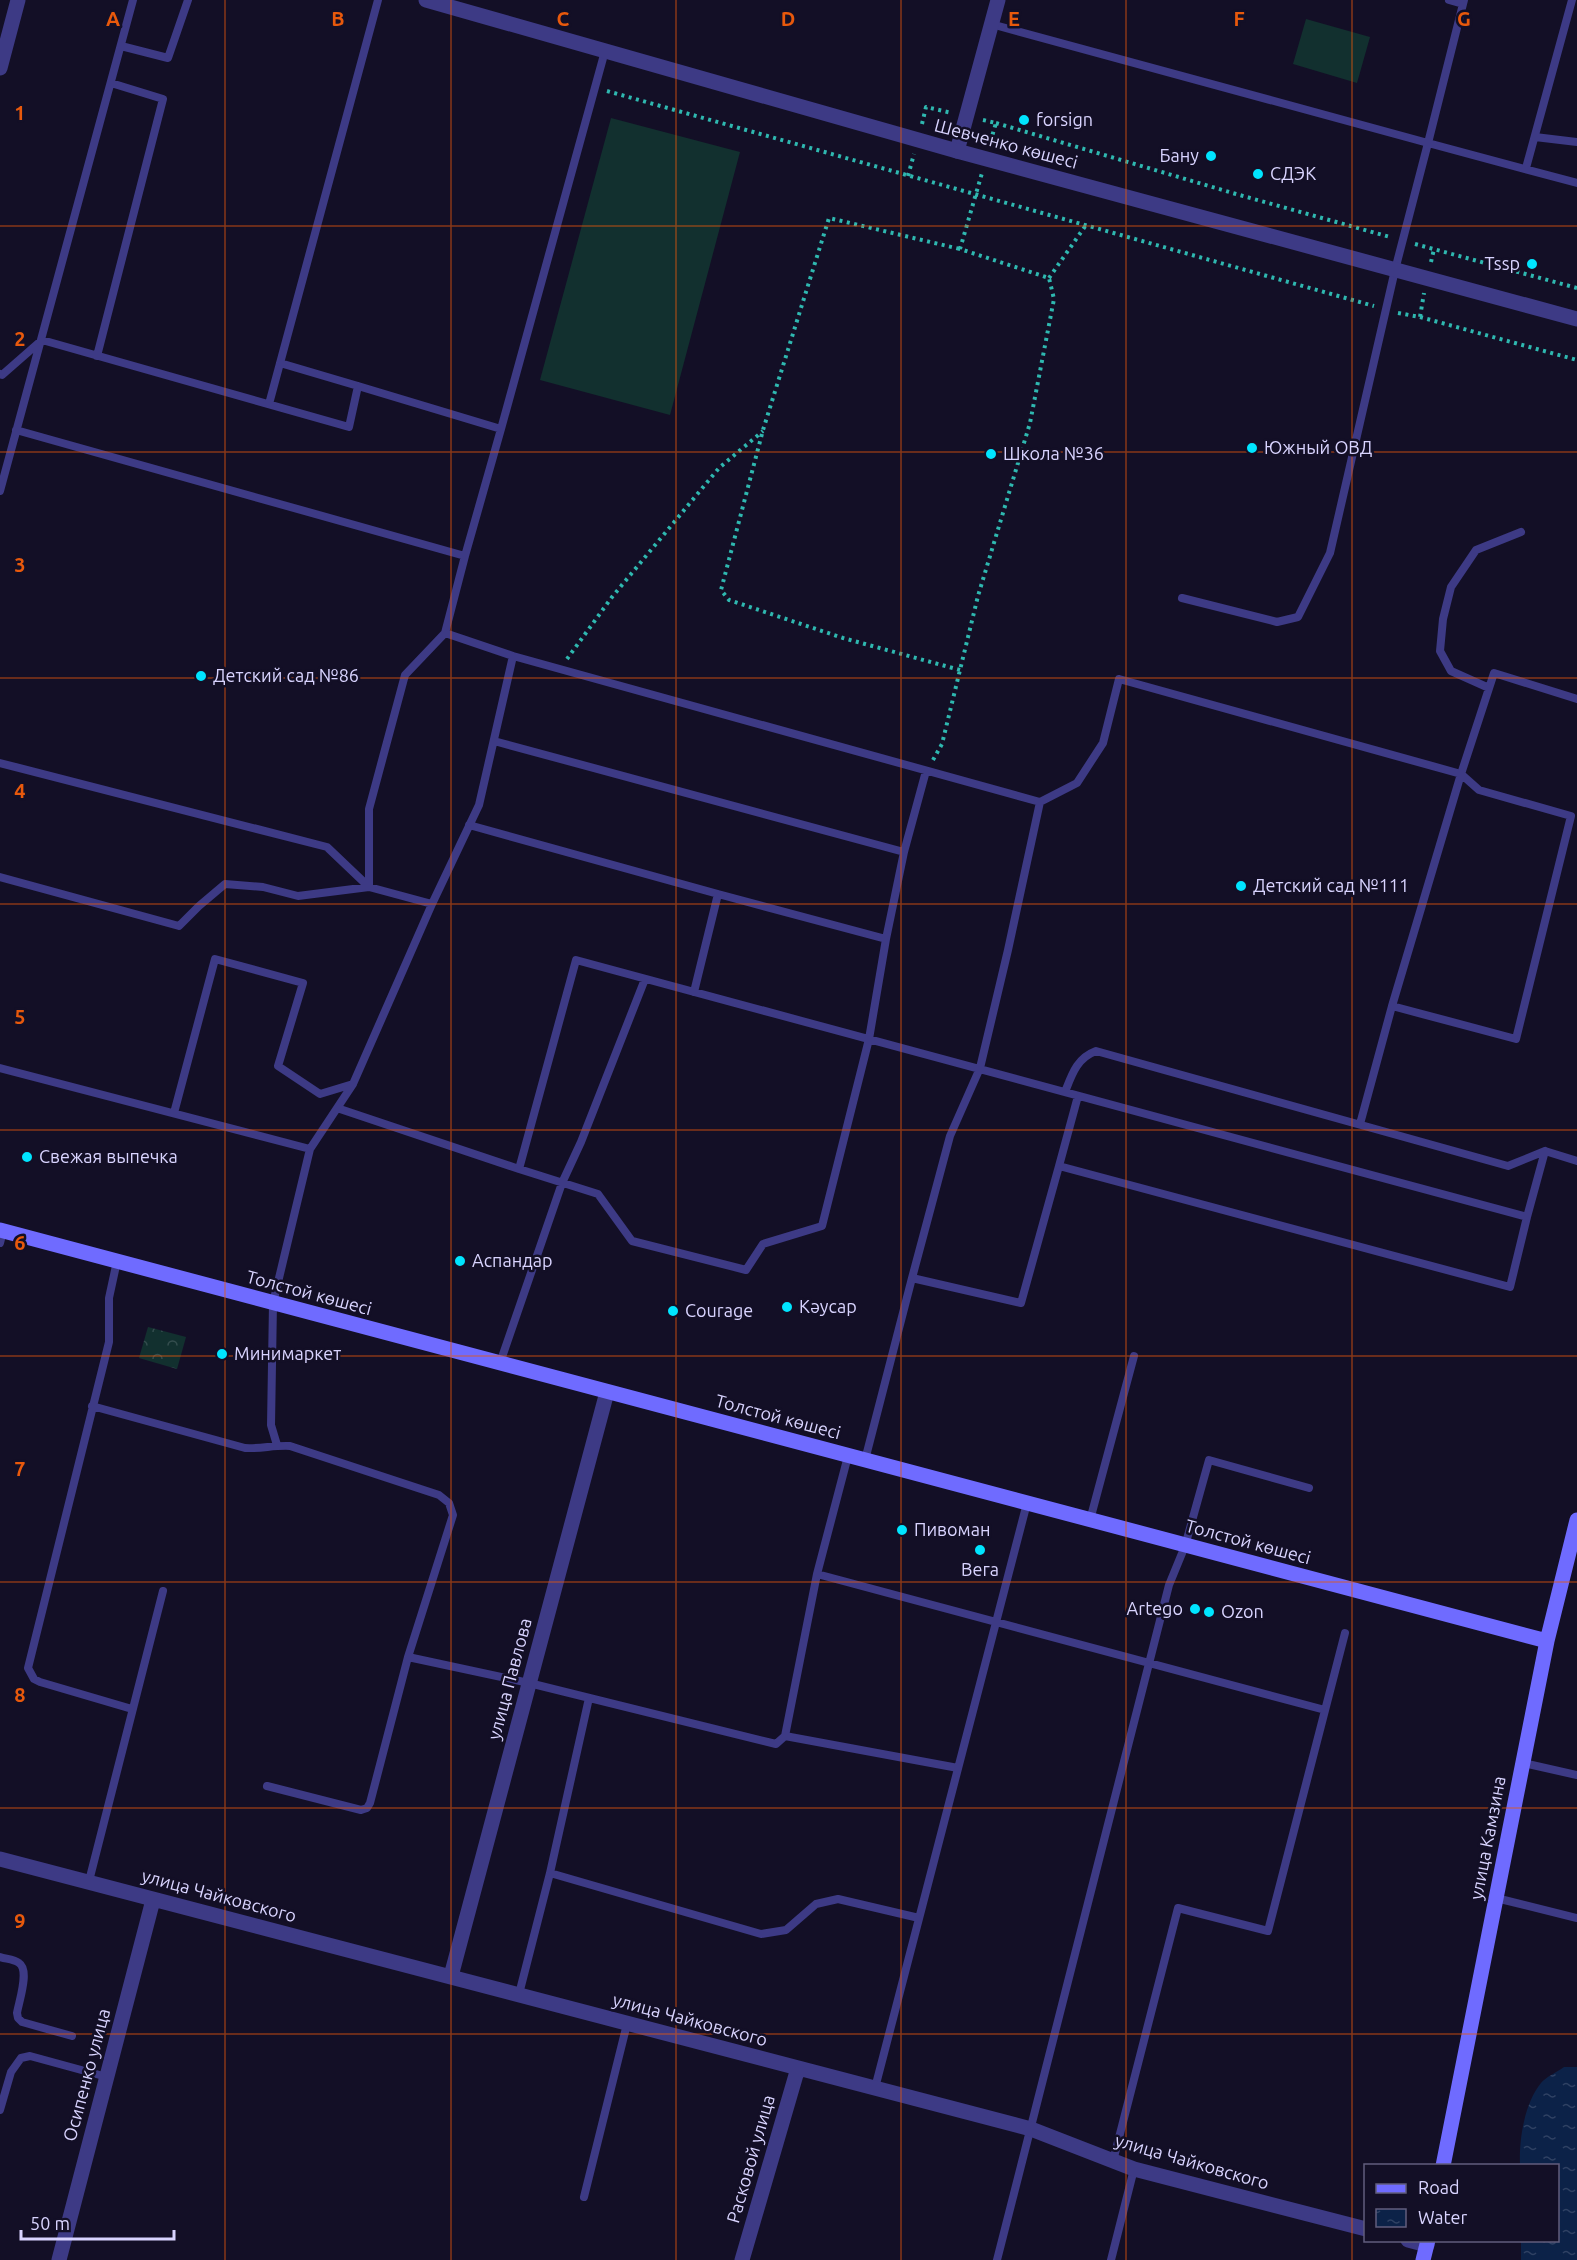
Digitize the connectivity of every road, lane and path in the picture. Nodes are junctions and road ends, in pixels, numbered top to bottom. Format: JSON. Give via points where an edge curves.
{"nodes":[{"id":1,"x":18,"y":0,"type":"edge"},
{"id":2,"x":133,"y":0,"type":"edge"},
{"id":3,"x":188,"y":0,"type":"edge"},
{"id":4,"x":378,"y":0,"type":"edge"},
{"id":5,"x":426,"y":0,"type":"edge"},
{"id":6,"x":998,"y":0,"type":"edge"},
{"id":7,"x":1449,"y":0,"type":"edge"},
{"id":8,"x":1572,"y":0,"type":"edge"},
{"id":9,"x":1464,"y":2,"type":"edge"},
{"id":10,"x":991,"y":24,"type":"junction"},
{"id":11,"x":121,"y":46,"type":"junction"},
{"id":12,"x":604,"y":51,"type":"junction"},
{"id":13,"x":0,"y":68,"type":"edge"},
{"id":14,"x":111,"y":83,"type":"junction"},
{"id":15,"x":595,"y":87,"type":"junction"},
{"id":16,"x":996,"y":123,"type":"dead end"},
{"id":17,"x":1535,"y":137,"type":"junction"},
{"id":18,"x":1577,"y":142,"type":"edge"},
{"id":19,"x":1428,"y":143,"type":"junction"},
{"id":20,"x":957,"y":151,"type":"junction"},
{"id":21,"x":1526,"y":168,"type":"junction"},
{"id":22,"x":1577,"y":183,"type":"edge"},
{"id":23,"x":976,"y":194,"type":"junction"},
{"id":24,"x":1086,"y":225,"type":"junction"},
{"id":25,"x":1403,"y":240,"type":"junction"},
{"id":26,"x":960,"y":249,"type":"junction"},
{"id":27,"x":1395,"y":270,"type":"junction"},
{"id":28,"x":1427,"y":278,"type":"junction"},
{"id":29,"x":1049,"y":279,"type":"junction"},
{"id":30,"x":1577,"y":288,"type":"edge"},
{"id":31,"x":1386,"y":310,"type":"junction"},
{"id":32,"x":1420,"y":317,"type":"junction"},
{"id":33,"x":1577,"y":319,"type":"edge"},
{"id":34,"x":42,"y":340,"type":"junction"},
{"id":35,"x":97,"y":356,"type":"junction"},
{"id":36,"x":1577,"y":360,"type":"edge"},
{"id":37,"x":280,"y":363,"type":"junction"},
{"id":38,"x":0,"y":374,"type":"edge"},
{"id":39,"x":358,"y":386,"type":"junction"},
{"id":40,"x":269,"y":404,"type":"junction"},
{"id":41,"x":501,"y":429,"type":"junction"},
{"id":42,"x":16,"y":430,"type":"junction"},
{"id":43,"x":763,"y":430,"type":"junction"},
{"id":44,"x":0,"y":491,"type":"edge"},
{"id":45,"x":1521,"y":532,"type":"dead end"},
{"id":46,"x":465,"y":555,"type":"junction"},
{"id":47,"x":1182,"y":598,"type":"dead end"},
{"id":48,"x":445,"y":633,"type":"junction"},
{"id":49,"x":513,"y":656,"type":"junction"},
{"id":50,"x":560,"y":669,"type":"junction"},
{"id":51,"x":960,"y":670,"type":"junction"},
{"id":52,"x":1489,"y":688,"type":"junction"},
{"id":53,"x":1577,"y":699,"type":"edge"},
{"id":54,"x":494,"y":741,"type":"junction"},
{"id":55,"x":0,"y":763,"type":"edge"},
{"id":56,"x":926,"y":771,"type":"junction"},
{"id":57,"x":1461,"y":774,"type":"junction"},
{"id":58,"x":1040,"y":802,"type":"junction"},
{"id":59,"x":469,"y":825,"type":"junction"},
{"id":60,"x":904,"y":852,"type":"junction"},
{"id":61,"x":0,"y":877,"type":"edge"},
{"id":62,"x":369,"y":887,"type":"junction"},
{"id":63,"x":718,"y":894,"type":"junction"},
{"id":64,"x":432,"y":904,"type":"junction"},
{"id":65,"x":886,"y":939,"type":"junction"},
{"id":66,"x":645,"y":979,"type":"junction"},
{"id":67,"x":694,"y":992,"type":"junction"},
{"id":68,"x":1392,"y":1006,"type":"junction"},
{"id":69,"x":870,"y":1039,"type":"junction"},
{"id":70,"x":0,"y":1068,"type":"edge"},
{"id":71,"x":980,"y":1068,"type":"junction"},
{"id":72,"x":353,"y":1084,"type":"junction"},
{"id":73,"x":1065,"y":1092,"type":"junction"},
{"id":74,"x":1078,"y":1096,"type":"junction"},
{"id":75,"x":337,"y":1108,"type":"junction"},
{"id":76,"x":174,"y":1113,"type":"junction"},
{"id":77,"x":1360,"y":1124,"type":"junction"},
{"id":78,"x":310,"y":1149,"type":"junction"},
{"id":79,"x":1545,"y":1151,"type":"junction"},
{"id":80,"x":1577,"y":1161,"type":"edge"},
{"id":81,"x":1059,"y":1166,"type":"junction"},
{"id":82,"x":519,"y":1170,"type":"junction"},
{"id":83,"x":562,"y":1183,"type":"junction"},
{"id":84,"x":1527,"y":1217,"type":"junction"},
{"id":85,"x":1,"y":1235,"type":"edge"},
{"id":86,"x":117,"y":1261,"type":"junction"},
{"id":87,"x":912,"y":1278,"type":"junction"},
{"id":88,"x":273,"y":1303,"type":"junction"},
{"id":89,"x":1134,"y":1356,"type":"dead end"},
{"id":90,"x":500,"y":1363,"type":"junction"},
{"id":91,"x":607,"y":1392,"type":"junction"},
{"id":92,"x":93,"y":1406,"type":"junction"},
{"id":93,"x":277,"y":1445,"type":"junction"},
{"id":94,"x":848,"y":1456,"type":"junction"},
{"id":95,"x":865,"y":1460,"type":"junction"},
{"id":96,"x":1309,"y":1488,"type":"dead end"},
{"id":97,"x":1027,"y":1503,"type":"junction"},
{"id":98,"x":1090,"y":1520,"type":"junction"},
{"id":99,"x":1577,"y":1520,"type":"edge"},
{"id":100,"x":1185,"y":1546,"type":"junction"},
{"id":101,"x":817,"y":1574,"type":"junction"},
{"id":102,"x":163,"y":1591,"type":"dead end"},
{"id":103,"x":996,"y":1622,"type":"junction"},
{"id":104,"x":1345,"y":1633,"type":"dead end"},
{"id":105,"x":1547,"y":1641,"type":"junction"},
{"id":106,"x":408,"y":1657,"type":"junction"},
{"id":107,"x":1149,"y":1663,"type":"junction"},
{"id":108,"x":529,"y":1683,"type":"junction"},
{"id":109,"x":589,"y":1698,"type":"junction"},
{"id":110,"x":132,"y":1709,"type":"junction"},
{"id":111,"x":1325,"y":1710,"type":"junction"},
{"id":112,"x":785,"y":1736,"type":"junction"},
{"id":113,"x":1523,"y":1763,"type":"junction"},
{"id":114,"x":958,"y":1768,"type":"junction"},
{"id":115,"x":1577,"y":1775,"type":"edge"},
{"id":116,"x":267,"y":1786,"type":"dead end"},
{"id":117,"x":0,"y":1859,"type":"edge"},
{"id":118,"x":550,"y":1873,"type":"junction"},
{"id":119,"x":89,"y":1881,"type":"junction"},
{"id":120,"x":1496,"y":1898,"type":"junction"},
{"id":121,"x":153,"y":1900,"type":"junction"},
{"id":122,"x":920,"y":1918,"type":"junction"},
{"id":123,"x":1577,"y":1918,"type":"edge"},
{"id":124,"x":0,"y":1957,"type":"edge"},
{"id":125,"x":451,"y":1976,"type":"junction"},
{"id":126,"x":519,"y":1994,"type":"junction"},
{"id":127,"x":627,"y":2024,"type":"junction"},
{"id":128,"x":72,"y":2036,"type":"dead end"},
{"id":129,"x":798,"y":2068,"type":"junction"},
{"id":130,"x":107,"y":2077,"type":"junction"},
{"id":131,"x":875,"y":2088,"type":"junction"},
{"id":132,"x":0,"y":2110,"type":"edge"},
{"id":133,"x":1031,"y":2129,"type":"junction"},
{"id":134,"x":1113,"y":2161,"type":"junction"},
{"id":135,"x":1443,"y":2164,"type":"edge"},
{"id":136,"x":1134,"y":2169,"type":"junction"},
{"id":137,"x":584,"y":2198,"type":"dead end"},
{"id":138,"x":1364,"y":2229,"type":"edge"},
{"id":139,"x":1410,"y":2242,"type":"edge"},
{"id":140,"x":1426,"y":2249,"type":"edge"},
{"id":141,"x":59,"y":2260,"type":"edge"},
{"id":142,"x":742,"y":2260,"type":"edge"},
{"id":143,"x":997,"y":2260,"type":"edge"},
{"id":144,"x":1111,"y":2260,"type":"edge"}],
"edges":[{"from":1,"to":13,"type":"street","via":[[10,18]]},
{"from":2,"to":11,"type":"lane"},
{"from":3,"to":11,"type":"lane","via":[[168,58]]},
{"from":4,"to":37,"type":"lane"},
{"from":5,"to":12,"type":"street","name":"Шевченко көшесі"},
{"from":6,"to":10,"type":"street"},
{"from":7,"to":9,"type":"lane"},
{"from":8,"to":17,"type":"lane"},
{"from":9,"to":19,"type":"lane"},
{"from":10,"to":19,"type":"lane"},
{"from":10,"to":20,"type":"street"},
{"from":11,"to":14,"type":"lane"},
{"from":12,"to":15,"type":"lane"},
{"from":12,"to":20,"type":"street","name":"Шевченко көшесі"},
{"from":14,"to":34,"type":"lane"},
{"from":14,"to":35,"type":"lane","via":[[163,99]]},
{"from":15,"to":23,"type":"path"},
{"from":15,"to":41,"type":"lane"},
{"from":16,"to":25,"type":"path"},
{"from":17,"to":18,"type":"lane"},
{"from":17,"to":21,"type":"lane"},
{"from":19,"to":21,"type":"lane"},
{"from":19,"to":25,"type":"lane"},
{"from":20,"to":27,"type":"street","name":"Шевченко көшесі"},
{"from":21,"to":22,"type":"lane"},
{"from":23,"to":24,"type":"path"},
{"from":23,"to":26,"type":"path"},
{"from":24,"to":29,"type":"path"},
{"from":24,"to":31,"type":"path"},
{"from":25,"to":27,"type":"lane"},
{"from":25,"to":30,"type":"path"},
{"from":26,"to":29,"type":"path"},
{"from":26,"to":43,"type":"path","via":[[829,218]]},
{"from":27,"to":28,"type":"street","name":"Шевченко көшесі"},
{"from":27,"to":31,"type":"lane"},
{"from":28,"to":32,"type":"path"},
{"from":28,"to":33,"type":"street","name":"Шевченко көшесі"},
{"from":29,"to":51,"type":"path","via":[[1054,299],[1030,423]]},
{"from":31,"to":32,"type":"path"},
{"from":31,"to":47,"type":"lane","via":[[1330,553],[1298,616],[1276,622]]},
{"from":32,"to":36,"type":"path"},
{"from":34,"to":35,"type":"lane"},
{"from":34,"to":38,"type":"lane"},
{"from":34,"to":42,"type":"lane"},
{"from":35,"to":40,"type":"lane"},
{"from":37,"to":39,"type":"lane"},
{"from":37,"to":40,"type":"lane"},
{"from":39,"to":40,"type":"lane","via":[[349,427]]},
{"from":39,"to":41,"type":"lane"},
{"from":41,"to":46,"type":"lane"},
{"from":42,"to":44,"type":"lane"},
{"from":42,"to":46,"type":"lane"},
{"from":43,"to":50,"type":"path","via":[[719,468],[612,597]]},
{"from":43,"to":51,"type":"path","via":[[721,590],[729,600],[843,638]]},
{"from":45,"to":52,"type":"lane","via":[[1476,549],[1451,587],[1443,619],[1440,651],[1451,671]]},
{"from":46,"to":48,"type":"lane"},
{"from":48,"to":49,"type":"lane"},
{"from":48,"to":62,"type":"lane","via":[[405,675],[369,809]]},
{"from":49,"to":50,"type":"lane"},
{"from":49,"to":54,"type":"lane"},
{"from":50,"to":56,"type":"lane"},
{"from":51,"to":56,"type":"path","via":[[942,744]]},
{"from":52,"to":53,"type":"lane","via":[[1494,673]]},
{"from":52,"to":57,"type":"lane"},
{"from":54,"to":59,"type":"lane","via":[[479,805]]},
{"from":54,"to":60,"type":"lane"},
{"from":55,"to":62,"type":"lane","via":[[327,847]]},
{"from":56,"to":58,"type":"lane"},
{"from":56,"to":60,"type":"lane"},
{"from":57,"to":58,"type":"lane","via":[[1119,680],[1097,753],[1077,783]]},
{"from":57,"to":68,"type":"lane"},
{"from":57,"to":68,"type":"lane","via":[[1479,790],[1571,816],[1516,1039]]},
{"from":58,"to":71,"type":"lane"},
{"from":59,"to":63,"type":"lane"},
{"from":59,"to":64,"type":"lane"},
{"from":60,"to":65,"type":"lane"},
{"from":61,"to":62,"type":"lane","via":[[179,926],[225,884],[263,887],[298,896]]},
{"from":62,"to":64,"type":"lane"},
{"from":63,"to":65,"type":"lane"},
{"from":63,"to":67,"type":"lane"},
{"from":64,"to":72,"type":"lane"},
{"from":65,"to":69,"type":"lane"},
{"from":66,"to":67,"type":"lane"},
{"from":66,"to":82,"type":"lane","via":[[576,960]]},
{"from":66,"to":83,"type":"lane"},
{"from":67,"to":69,"type":"lane"},
{"from":68,"to":77,"type":"lane"},
{"from":69,"to":71,"type":"lane"},
{"from":69,"to":83,"type":"lane","via":[[822,1226],[763,1244],[746,1270],[632,1241],[598,1194]]},
{"from":70,"to":76,"type":"lane"},
{"from":71,"to":73,"type":"lane"},
{"from":71,"to":87,"type":"lane","via":[[950,1136]]},
{"from":72,"to":75,"type":"lane"},
{"from":72,"to":76,"type":"lane","via":[[320,1094],[278,1066],[303,983],[215,959]]},
{"from":73,"to":74,"type":"lane"},
{"from":73,"to":77,"type":"lane","via":[[1085,1054],[1096,1051]]},
{"from":74,"to":81,"type":"lane"},
{"from":74,"to":84,"type":"lane"},
{"from":75,"to":78,"type":"lane"},
{"from":75,"to":82,"type":"lane"},
{"from":76,"to":78,"type":"lane"},
{"from":77,"to":79,"type":"lane","via":[[1508,1166]]},
{"from":78,"to":88,"type":"lane"},
{"from":79,"to":80,"type":"lane"},
{"from":79,"to":84,"type":"lane"},
{"from":81,"to":84,"type":"lane","via":[[1510,1287]]},
{"from":81,"to":87,"type":"lane","via":[[1021,1303]]},
{"from":82,"to":83,"type":"lane"},
{"from":83,"to":90,"type":"lane"},
{"from":85,"to":86,"type":"main road","name":"Толстой көшесі"},
{"from":86,"to":88,"type":"main road","name":"Толстой көшесі"},
{"from":86,"to":92,"type":"lane","via":[[109,1298],[109,1342]]},
{"from":87,"to":95,"type":"lane"},
{"from":88,"to":90,"type":"main road","name":"Толстой көшесі"},
{"from":88,"to":93,"type":"lane","via":[[271,1425]]},
{"from":89,"to":98,"type":"lane"},
{"from":90,"to":91,"type":"main road","name":"Толстой көшесі"},
{"from":91,"to":94,"type":"main road","name":"Толстой көшесі"},
{"from":91,"to":108,"type":"street","name":"улица Павлова"},
{"from":92,"to":93,"type":"lane","via":[[245,1448]]},
{"from":92,"to":110,"type":"lane","via":[[28,1668],[40,1683]]},
{"from":93,"to":106,"type":"lane","via":[[439,1495],[449,1503],[453,1515]]},
{"from":94,"to":95,"type":"main road","name":"Толстой көшесі"},
{"from":94,"to":101,"type":"lane"},
{"from":95,"to":97,"type":"main road","name":"Толстой көшесі"},
{"from":96,"to":100,"type":"lane","via":[[1209,1460]]},
{"from":97,"to":98,"type":"main road","name":"Толстой көшесі"},
{"from":97,"to":103,"type":"lane"},
{"from":98,"to":100,"type":"main road","name":"Толстой көшесі"},
{"from":99,"to":105,"type":"main road","name":"улица Камзина"},
{"from":100,"to":105,"type":"main road","name":"Толстой көшесі"},
{"from":100,"to":107,"type":"lane","via":[[1169,1585]]},
{"from":101,"to":103,"type":"lane"},
{"from":101,"to":112,"type":"lane"},
{"from":102,"to":110,"type":"lane"},
{"from":103,"to":107,"type":"lane"},
{"from":103,"to":114,"type":"lane"},
{"from":104,"to":111,"type":"lane"},
{"from":105,"to":113,"type":"main road","name":"улица Камзина"},
{"from":106,"to":108,"type":"lane"},
{"from":106,"to":116,"type":"lane","via":[[367,1808]]},
{"from":107,"to":111,"type":"lane"},
{"from":107,"to":133,"type":"lane"},
{"from":108,"to":109,"type":"lane"},
{"from":108,"to":125,"type":"street","name":"улица Павлова"},
{"from":109,"to":112,"type":"lane","via":[[776,1744]]},
{"from":109,"to":118,"type":"lane"},
{"from":110,"to":119,"type":"lane"},
{"from":111,"to":134,"type":"lane","via":[[1268,1931],[1178,1908]]},
{"from":112,"to":114,"type":"lane"},
{"from":113,"to":115,"type":"lane"},
{"from":113,"to":120,"type":"main road","name":"улица Камзина"},
{"from":114,"to":122,"type":"lane"},
{"from":117,"to":119,"type":"street","name":"улица Чайковского"},
{"from":118,"to":122,"type":"lane","via":[[761,1934],[786,1930],[816,1904],[838,1899]]},
{"from":118,"to":126,"type":"lane"},
{"from":119,"to":121,"type":"street","name":"улица Чайковского"},
{"from":120,"to":123,"type":"lane"},
{"from":120,"to":135,"type":"main road","name":"улица Камзина"},
{"from":121,"to":125,"type":"street","name":"улица Чайковского"},
{"from":121,"to":130,"type":"street","name":"Осипенко улица"},
{"from":122,"to":131,"type":"lane"},
{"from":124,"to":128,"type":"lane","via":[[24,1967],[18,2018]]},
{"from":125,"to":126,"type":"street","name":"улица Чайковского"},
{"from":126,"to":127,"type":"street","name":"улица Чайковского"},
{"from":127,"to":129,"type":"street","name":"улица Чайковского"},
{"from":127,"to":137,"type":"lane"},
{"from":129,"to":131,"type":"street","name":"улица Чайковского"},
{"from":129,"to":142,"type":"street","name":"Расковой улица"},
{"from":130,"to":132,"type":"lane","via":[[30,2056],[21,2058],[10,2072]]},
{"from":130,"to":141,"type":"street","name":"Осипенко улица"},
{"from":131,"to":133,"type":"street","name":"улица Чайковского"},
{"from":133,"to":134,"type":"street","name":"улица Чайковского"},
{"from":133,"to":143,"type":"lane"},
{"from":134,"to":136,"type":"street","name":"улица Чайковского"},
{"from":136,"to":138,"type":"street","name":"улица Чайковского"},
{"from":136,"to":144,"type":"lane"},
{"from":139,"to":140,"type":"street"}]}
